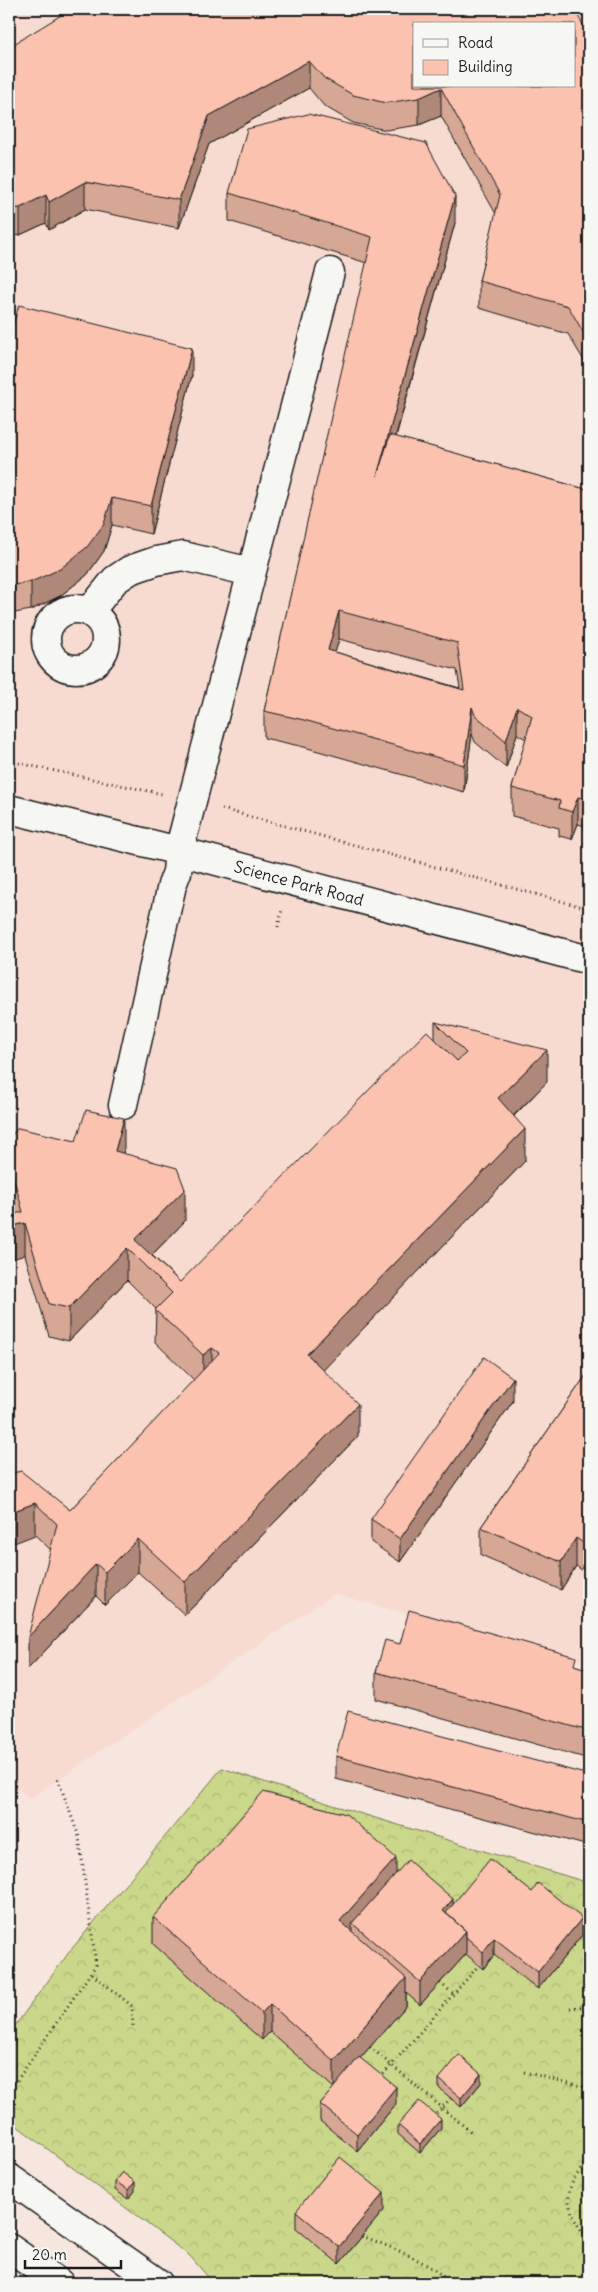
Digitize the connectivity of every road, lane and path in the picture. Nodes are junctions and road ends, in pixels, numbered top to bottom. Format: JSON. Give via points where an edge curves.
{"nodes":[{"id":1,"x":330,"y":272,"type":"dead end"},
{"id":2,"x":251,"y":572,"type":"junction"},
{"id":3,"x":90,"y":611,"type":"dead end"},
{"id":4,"x":9,"y":761,"type":"edge"},
{"id":5,"x":192,"y":800,"type":"junction"},
{"id":6,"x":9,"y":809,"type":"edge"},
{"id":7,"x":179,"y":851,"type":"junction"},
{"id":8,"x":285,"y":902,"type":"dead end"},
{"id":9,"x":589,"y":907,"type":"edge"},
{"id":10,"x":278,"y":927,"type":"dead end"},
{"id":11,"x":589,"y":960,"type":"edge"},
{"id":12,"x":123,"y":1105,"type":"dead end"},
{"id":13,"x":58,"y":1779,"type":"dead end"},
{"id":14,"x":479,"y":1965,"type":"edge"},
{"id":15,"x":92,"y":1974,"type":"junction"},
{"id":16,"x":440,"y":1983,"type":"edge"},
{"id":17,"x":454,"y":1994,"type":"junction"},
{"id":18,"x":589,"y":2006,"type":"edge"},
{"id":19,"x":570,"y":2008,"type":"dead end"},
{"id":20,"x":132,"y":2026,"type":"dead end"},
{"id":21,"x":370,"y":2048,"type":"dead end"},
{"id":22,"x":391,"y":2066,"type":"junction"},
{"id":23,"x":524,"y":2072,"type":"dead end"},
{"id":24,"x":379,"y":2079,"type":"edge"},
{"id":25,"x":9,"y":2084,"type":"edge"},
{"id":26,"x":589,"y":2088,"type":"edge"},
{"id":27,"x":451,"y":2098,"type":"edge"},
{"id":28,"x":442,"y":2108,"type":"junction"},
{"id":29,"x":430,"y":2120,"type":"edge"},
{"id":30,"x":471,"y":2132,"type":"dead end"},
{"id":31,"x":589,"y":2157,"type":"edge"},
{"id":32,"x":9,"y":2178,"type":"edge"},
{"id":33,"x":362,"y":2236,"type":"edge"},
{"id":34,"x":589,"y":2238,"type":"edge"},
{"id":35,"x":9,"y":2248,"type":"edge"},
{"id":36,"x":59,"y":2283,"type":"edge"},
{"id":37,"x":158,"y":2283,"type":"edge"},
{"id":38,"x":450,"y":2283,"type":"edge"}],
"edges":[{"from":1,"to":2,"type":"street"},
{"from":2,"to":3,"type":"street","via":[[183,556],[156,561],[130,570],[115,580]]},
{"from":2,"to":5,"type":"street"},
{"from":4,"to":5,"type":"path"},
{"from":5,"to":7,"type":"street"},
{"from":5,"to":9,"type":"path"},
{"from":6,"to":7,"type":"street","name":"Science Park Road"},
{"from":7,"to":11,"type":"street","name":"Science Park Road"},
{"from":7,"to":12,"type":"street","via":[[177,872]]},
{"from":8,"to":10,"type":"path"},
{"from":13,"to":15,"type":"path","via":[[79,1837],[96,1965]]},
{"from":14,"to":17,"type":"path"},
{"from":15,"to":20,"type":"path","via":[[132,2006]]},
{"from":15,"to":25,"type":"path","via":[[16,2082]]},
{"from":16,"to":17,"type":"path"},
{"from":17,"to":22,"type":"path"},
{"from":18,"to":19,"type":"path"},
{"from":21,"to":22,"type":"path"},
{"from":22,"to":24,"type":"path"},
{"from":22,"to":28,"type":"path"},
{"from":23,"to":26,"type":"path"},
{"from":27,"to":28,"type":"path"},
{"from":28,"to":29,"type":"path"},
{"from":28,"to":30,"type":"path"},
{"from":31,"to":34,"type":"path","via":[[570,2188],[571,2210],[582,2232]]},
{"from":32,"to":37,"type":"street"},
{"from":33,"to":38,"type":"path","via":[[405,2254],[441,2274]]},
{"from":35,"to":36,"type":"street"}]}
